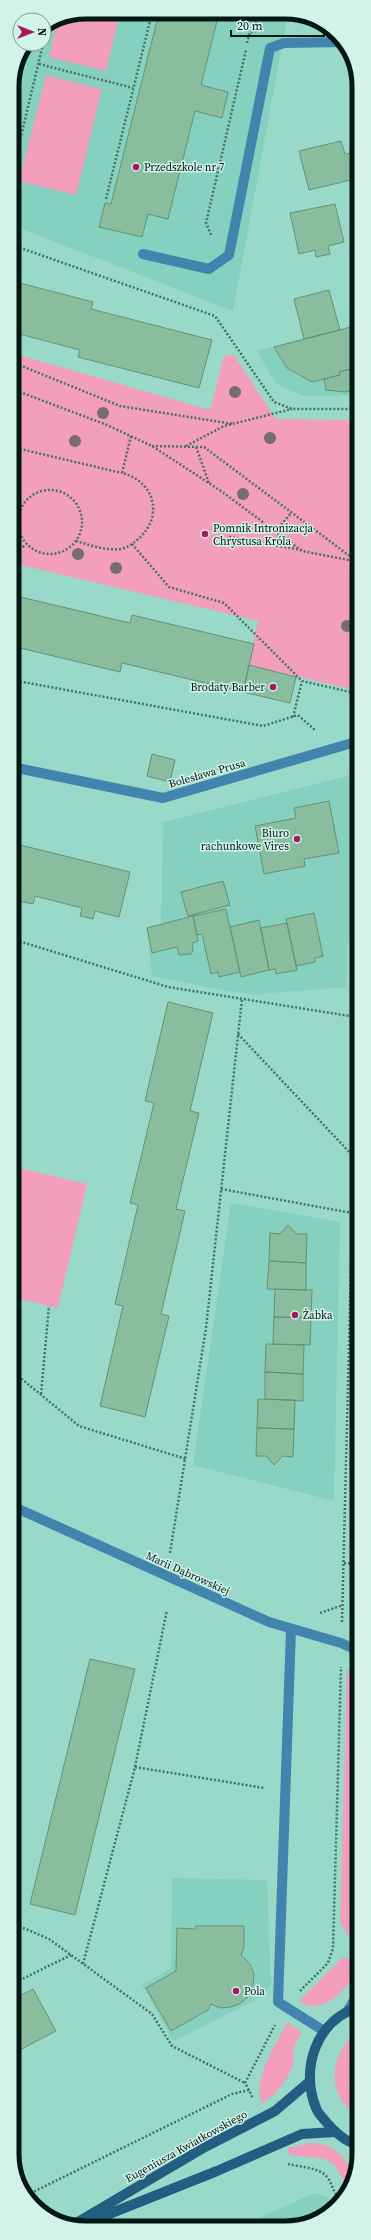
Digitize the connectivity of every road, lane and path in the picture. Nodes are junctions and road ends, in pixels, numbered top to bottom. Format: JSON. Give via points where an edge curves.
{"nodes":[{"id":1,"x":151,"y":19,"type":"edge"},
{"id":2,"x":256,"y":19,"type":"edge"},
{"id":3,"x":254,"y":31,"type":"dead end"},
{"id":4,"x":335,"y":42,"type":"edge"},
{"id":5,"x":42,"y":52,"type":"edge"},
{"id":6,"x":39,"y":64,"type":"junction"},
{"id":7,"x":134,"y":88,"type":"junction"},
{"id":8,"x":19,"y":145,"type":"edge"},
{"id":9,"x":106,"y":199,"type":"dead end"},
{"id":10,"x":19,"y":247,"type":"edge"},
{"id":11,"x":143,"y":254,"type":"dead end"},
{"id":12,"x":19,"y":365,"type":"edge"},
{"id":13,"x":19,"y":392,"type":"edge"},
{"id":14,"x":292,"y":409,"type":"junction"},
{"id":15,"x":352,"y":409,"type":"edge"},
{"id":16,"x":234,"y":424,"type":"junction"},
{"id":17,"x":131,"y":436,"type":"junction"},
{"id":18,"x":152,"y":446,"type":"junction"},
{"id":19,"x":184,"y":446,"type":"junction"},
{"id":20,"x":196,"y":447,"type":"junction"},
{"id":21,"x":19,"y":449,"type":"edge"},
{"id":22,"x":122,"y":473,"type":"junction"},
{"id":23,"x":209,"y":483,"type":"junction"},
{"id":24,"x":19,"y":512,"type":"edge"},
{"id":25,"x":291,"y":513,"type":"junction"},
{"id":26,"x":276,"y":531,"type":"junction"},
{"id":27,"x":19,"y":533,"type":"edge"},
{"id":28,"x":229,"y":537,"type":"dead end"},
{"id":29,"x":76,"y":541,"type":"junction"},
{"id":30,"x":132,"y":544,"type":"junction"},
{"id":31,"x":26,"y":545,"type":"junction"},
{"id":32,"x":19,"y":549,"type":"edge"},
{"id":33,"x":302,"y":551,"type":"junction"},
{"id":34,"x":352,"y":558,"type":"edge"},
{"id":35,"x":352,"y":561,"type":"edge"},
{"id":36,"x":302,"y":680,"type":"junction"},
{"id":37,"x":19,"y":681,"type":"edge"},
{"id":38,"x":352,"y":692,"type":"edge"},
{"id":39,"x":293,"y":717,"type":"junction"},
{"id":40,"x":321,"y":735,"type":"dead end"},
{"id":41,"x":352,"y":743,"type":"edge"},
{"id":42,"x":19,"y":768,"type":"edge"},
{"id":43,"x":19,"y":941,"type":"edge"},
{"id":44,"x":242,"y":999,"type":"junction"},
{"id":45,"x":352,"y":1016,"type":"edge"},
{"id":46,"x":238,"y":1034,"type":"junction"},
{"id":47,"x":352,"y":1156,"type":"joint"},
{"id":48,"x":221,"y":1189,"type":"junction"},
{"id":49,"x":352,"y":1213,"type":"junction"},
{"id":50,"x":49,"y":1306,"type":"dead end"},
{"id":51,"x":19,"y":1377,"type":"edge"},
{"id":52,"x":41,"y":1394,"type":"junction"},
{"id":53,"x":186,"y":1459,"type":"junction"},
{"id":54,"x":19,"y":1509,"type":"edge"},
{"id":55,"x":169,"y":1561,"type":"dead end"},
{"id":56,"x":344,"y":1564,"type":"junction"},
{"id":57,"x":352,"y":1564,"type":"edge"},
{"id":58,"x":167,"y":1610,"type":"dead end"},
{"id":59,"x":342,"y":1613,"type":"dead end"},
{"id":60,"x":291,"y":1629,"type":"junction"},
{"id":61,"x":352,"y":1648,"type":"edge"},
{"id":62,"x":341,"y":1662,"type":"dead end"},
{"id":63,"x":134,"y":1767,"type":"junction"},
{"id":64,"x":268,"y":1789,"type":"dead end"},
{"id":65,"x":334,"y":1922,"type":"dead end"},
{"id":66,"x":19,"y":1926,"type":"edge"},
{"id":67,"x":71,"y":1955,"type":"junction"},
{"id":68,"x":84,"y":1964,"type":"junction"},
{"id":69,"x":19,"y":1981,"type":"edge"},
{"id":70,"x":352,"y":2003,"type":"edge"},
{"id":71,"x":352,"y":2009,"type":"edge"},
{"id":72,"x":348,"y":2010,"type":"junction"},
{"id":73,"x":324,"y":2031,"type":"junction"},
{"id":74,"x":309,"y":2082,"type":"junction"},
{"id":75,"x":245,"y":2083,"type":"dead end"},
{"id":76,"x":254,"y":2103,"type":"dead end"},
{"id":77,"x":334,"y":2132,"type":"junction"},
{"id":78,"x":352,"y":2142,"type":"edge"},
{"id":79,"x":285,"y":2160,"type":"dead end"},
{"id":80,"x":32,"y":2193,"type":"edge"},
{"id":81,"x":337,"y":2196,"type":"edge"},
{"id":82,"x":80,"y":2221,"type":"edge"},
{"id":83,"x":93,"y":2221,"type":"edge"}],
"edges":[{"from":1,"to":7,"type":"path"},
{"from":2,"to":3,"type":"path"},
{"from":4,"to":11,"type":"street","via":[[284,43],[270,48],[229,255],[209,269]]},
{"from":5,"to":6,"type":"path"},
{"from":6,"to":7,"type":"path"},
{"from":6,"to":8,"type":"path"},
{"from":7,"to":9,"type":"path"},
{"from":10,"to":14,"type":"path","via":[[215,316],[274,402]]},
{"from":12,"to":16,"type":"path","via":[[120,406]]},
{"from":13,"to":17,"type":"path"},
{"from":14,"to":15,"type":"path"},
{"from":14,"to":16,"type":"path"},
{"from":16,"to":19,"type":"path","via":[[224,426]]},
{"from":17,"to":18,"type":"path"},
{"from":17,"to":22,"type":"path"},
{"from":18,"to":19,"type":"path"},
{"from":18,"to":23,"type":"path"},
{"from":19,"to":20,"type":"path"},
{"from":20,"to":23,"type":"path"},
{"from":20,"to":25,"type":"path","via":[[204,447]]},
{"from":21,"to":22,"type":"path"},
{"from":22,"to":30,"type":"path","via":[[132,476],[144,485],[152,502],[151,525]]},
{"from":23,"to":26,"type":"path"},
{"from":24,"to":29,"type":"path","via":[[29,497],[47,490],[65,494],[78,507],[82,525]]},
{"from":25,"to":26,"type":"path"},
{"from":25,"to":34,"type":"path"},
{"from":26,"to":33,"type":"path"},
{"from":27,"to":31,"type":"path"},
{"from":28,"to":33,"type":"path"},
{"from":29,"to":30,"type":"path","via":[[109,550],[123,549]]},
{"from":29,"to":31,"type":"path","via":[[66,551],[56,555],[40,553]]},
{"from":30,"to":36,"type":"path","via":[[168,587],[224,603]]},
{"from":31,"to":32,"type":"path"},
{"from":33,"to":35,"type":"path"},
{"from":36,"to":38,"type":"path"},
{"from":36,"to":39,"type":"path"},
{"from":37,"to":39,"type":"path","via":[[263,726]]},
{"from":39,"to":40,"type":"path","via":[[298,715]]},
{"from":41,"to":42,"type":"street","name":"Bolesława Prusa","via":[[163,798]]},
{"from":43,"to":44,"type":"path","via":[[168,987]]},
{"from":44,"to":45,"type":"path"},
{"from":44,"to":46,"type":"path"},
{"from":46,"to":47,"type":"path"},
{"from":46,"to":48,"type":"path"},
{"from":47,"to":49,"type":"path"},
{"from":48,"to":49,"type":"path"},
{"from":48,"to":53,"type":"path","via":[[206,1328]]},
{"from":49,"to":56,"type":"path"},
{"from":50,"to":52,"type":"path"},
{"from":51,"to":52,"type":"path"},
{"from":52,"to":53,"type":"path","via":[[79,1426]]},
{"from":53,"to":55,"type":"path"},
{"from":54,"to":60,"type":"street","name":"Marii Dąbrowskiej","via":[[207,1595]]},
{"from":56,"to":57,"type":"path"},
{"from":56,"to":59,"type":"path"},
{"from":58,"to":63,"type":"path"},
{"from":60,"to":61,"type":"street","name":"Marii Dąbrowskiej"},
{"from":60,"to":73,"type":"street","via":[[278,2002]]},
{"from":62,"to":65,"type":"path"},
{"from":63,"to":64,"type":"path"},
{"from":63,"to":68,"type":"path"},
{"from":66,"to":67,"type":"path","via":[[49,1939]]},
{"from":67,"to":68,"type":"path"},
{"from":67,"to":69,"type":"path"},
{"from":68,"to":75,"type":"path","via":[[152,2014],[172,2046]]},
{"from":70,"to":72,"type":"street"},
{"from":71,"to":72,"type":"street"},
{"from":72,"to":73,"type":"street"},
{"from":73,"to":74,"type":"street","via":[[312,2053]]},
{"from":74,"to":77,"type":"street","via":[[316,2110]]},
{"from":74,"to":82,"type":"street","name":"Eugeniusza Kwiatkowskiego","via":[[275,2111],[205,2147]]},
{"from":76,"to":80,"type":"path","via":[[249,2090],[232,2094]]},
{"from":77,"to":78,"type":"street"},
{"from":77,"to":83,"type":"street","via":[[302,2134]]},
{"from":79,"to":81,"type":"path","via":[[288,2164],[318,2171],[327,2176]]}]}
